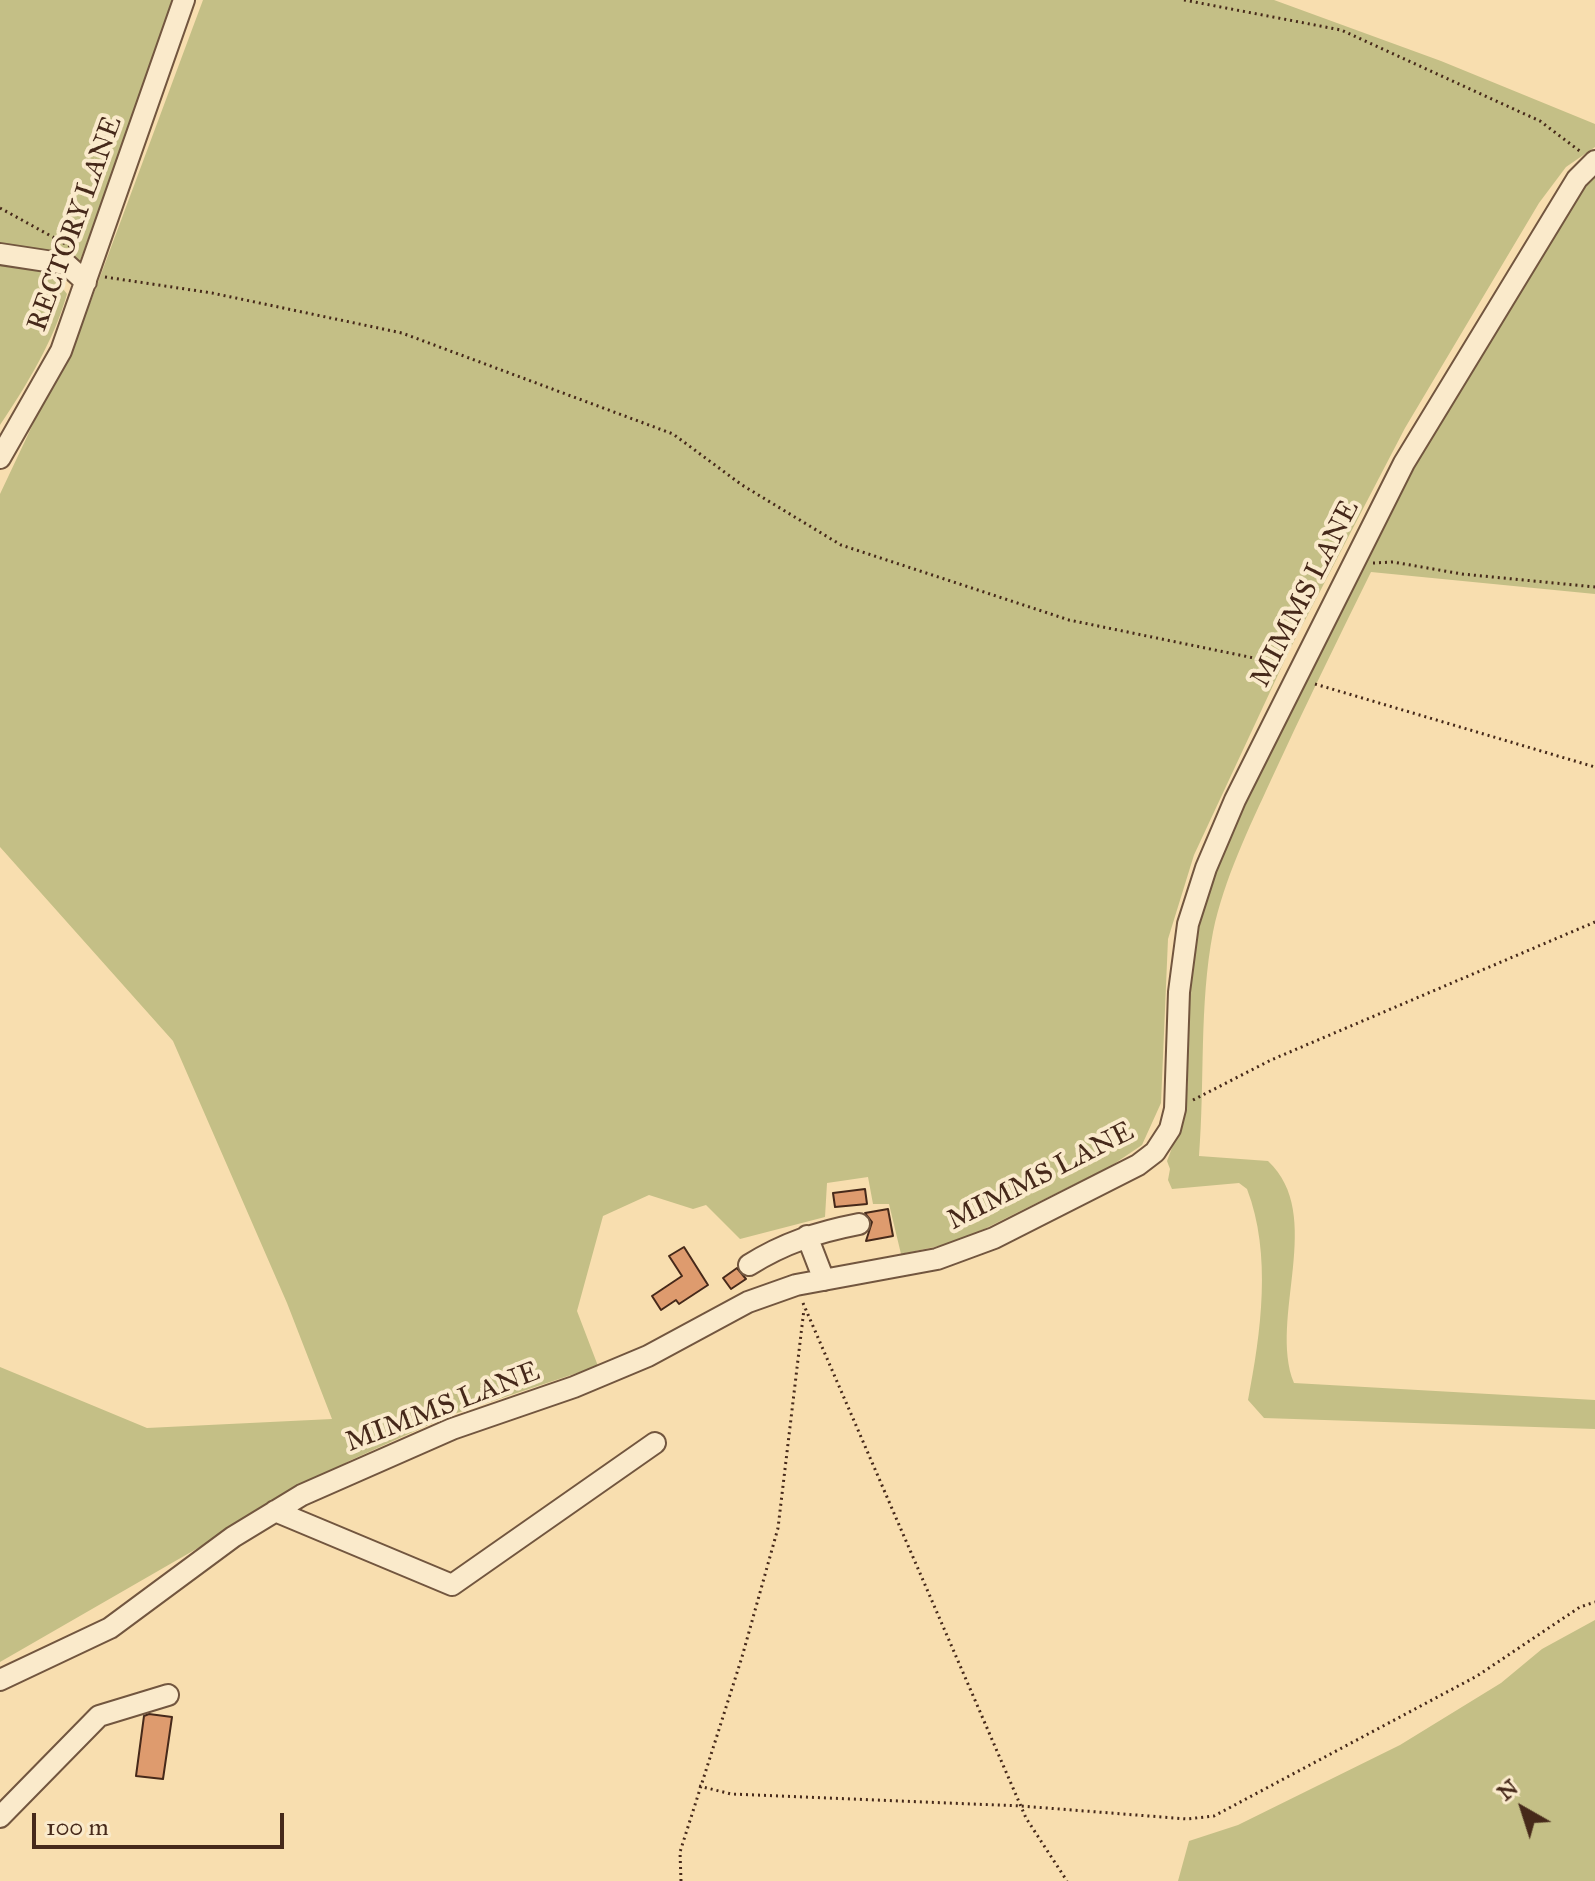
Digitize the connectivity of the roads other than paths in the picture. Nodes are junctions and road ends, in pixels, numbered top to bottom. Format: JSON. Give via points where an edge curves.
{"nodes":[{"id":1,"x":184,"y":0,"type":"edge"},
{"id":2,"x":1594,"y":161,"type":"edge"},
{"id":3,"x":0,"y":254,"type":"edge"},
{"id":4,"x":89,"y":274,"type":"junction"},
{"id":5,"x":0,"y":458,"type":"edge"},
{"id":6,"x":859,"y":1224,"type":"dead end"},
{"id":7,"x":807,"y":1236,"type":"junction"},
{"id":8,"x":749,"y":1265,"type":"dead end"},
{"id":9,"x":824,"y":1280,"type":"junction"},
{"id":10,"x":655,"y":1443,"type":"dead end"},
{"id":11,"x":275,"y":1511,"type":"junction"},
{"id":12,"x":0,"y":1680,"type":"edge"},
{"id":13,"x":168,"y":1695,"type":"dead end"},
{"id":14,"x":0,"y":1817,"type":"edge"}],
"edges":[{"from":1,"to":4,"type":"street","name":"RECTORY LANE"},
{"from":2,"to":9,"type":"street","name":"MIMMS LANE","via":[[1577,179],[1404,463],[1235,800],[1188,924],[1179,992],[1175,1109],[1163,1143],[1138,1165],[994,1238],[937,1259]]},
{"from":3,"to":4,"type":"street","via":[[66,264]]},
{"from":4,"to":5,"type":"street","name":"RECTORY LANE","via":[[61,351]]},
{"from":6,"to":7,"type":"street"},
{"from":7,"to":8,"type":"street"},
{"from":7,"to":9,"type":"street"},
{"from":9,"to":11,"type":"street","name":"MIMMS LANE","via":[[748,1302],[648,1356],[452,1429]]},
{"from":10,"to":11,"type":"street","via":[[452,1585]]},
{"from":11,"to":12,"type":"street","name":"MIMMS LANE","via":[[110,1628]]},
{"from":13,"to":14,"type":"street","via":[[99,1716]]}]}
